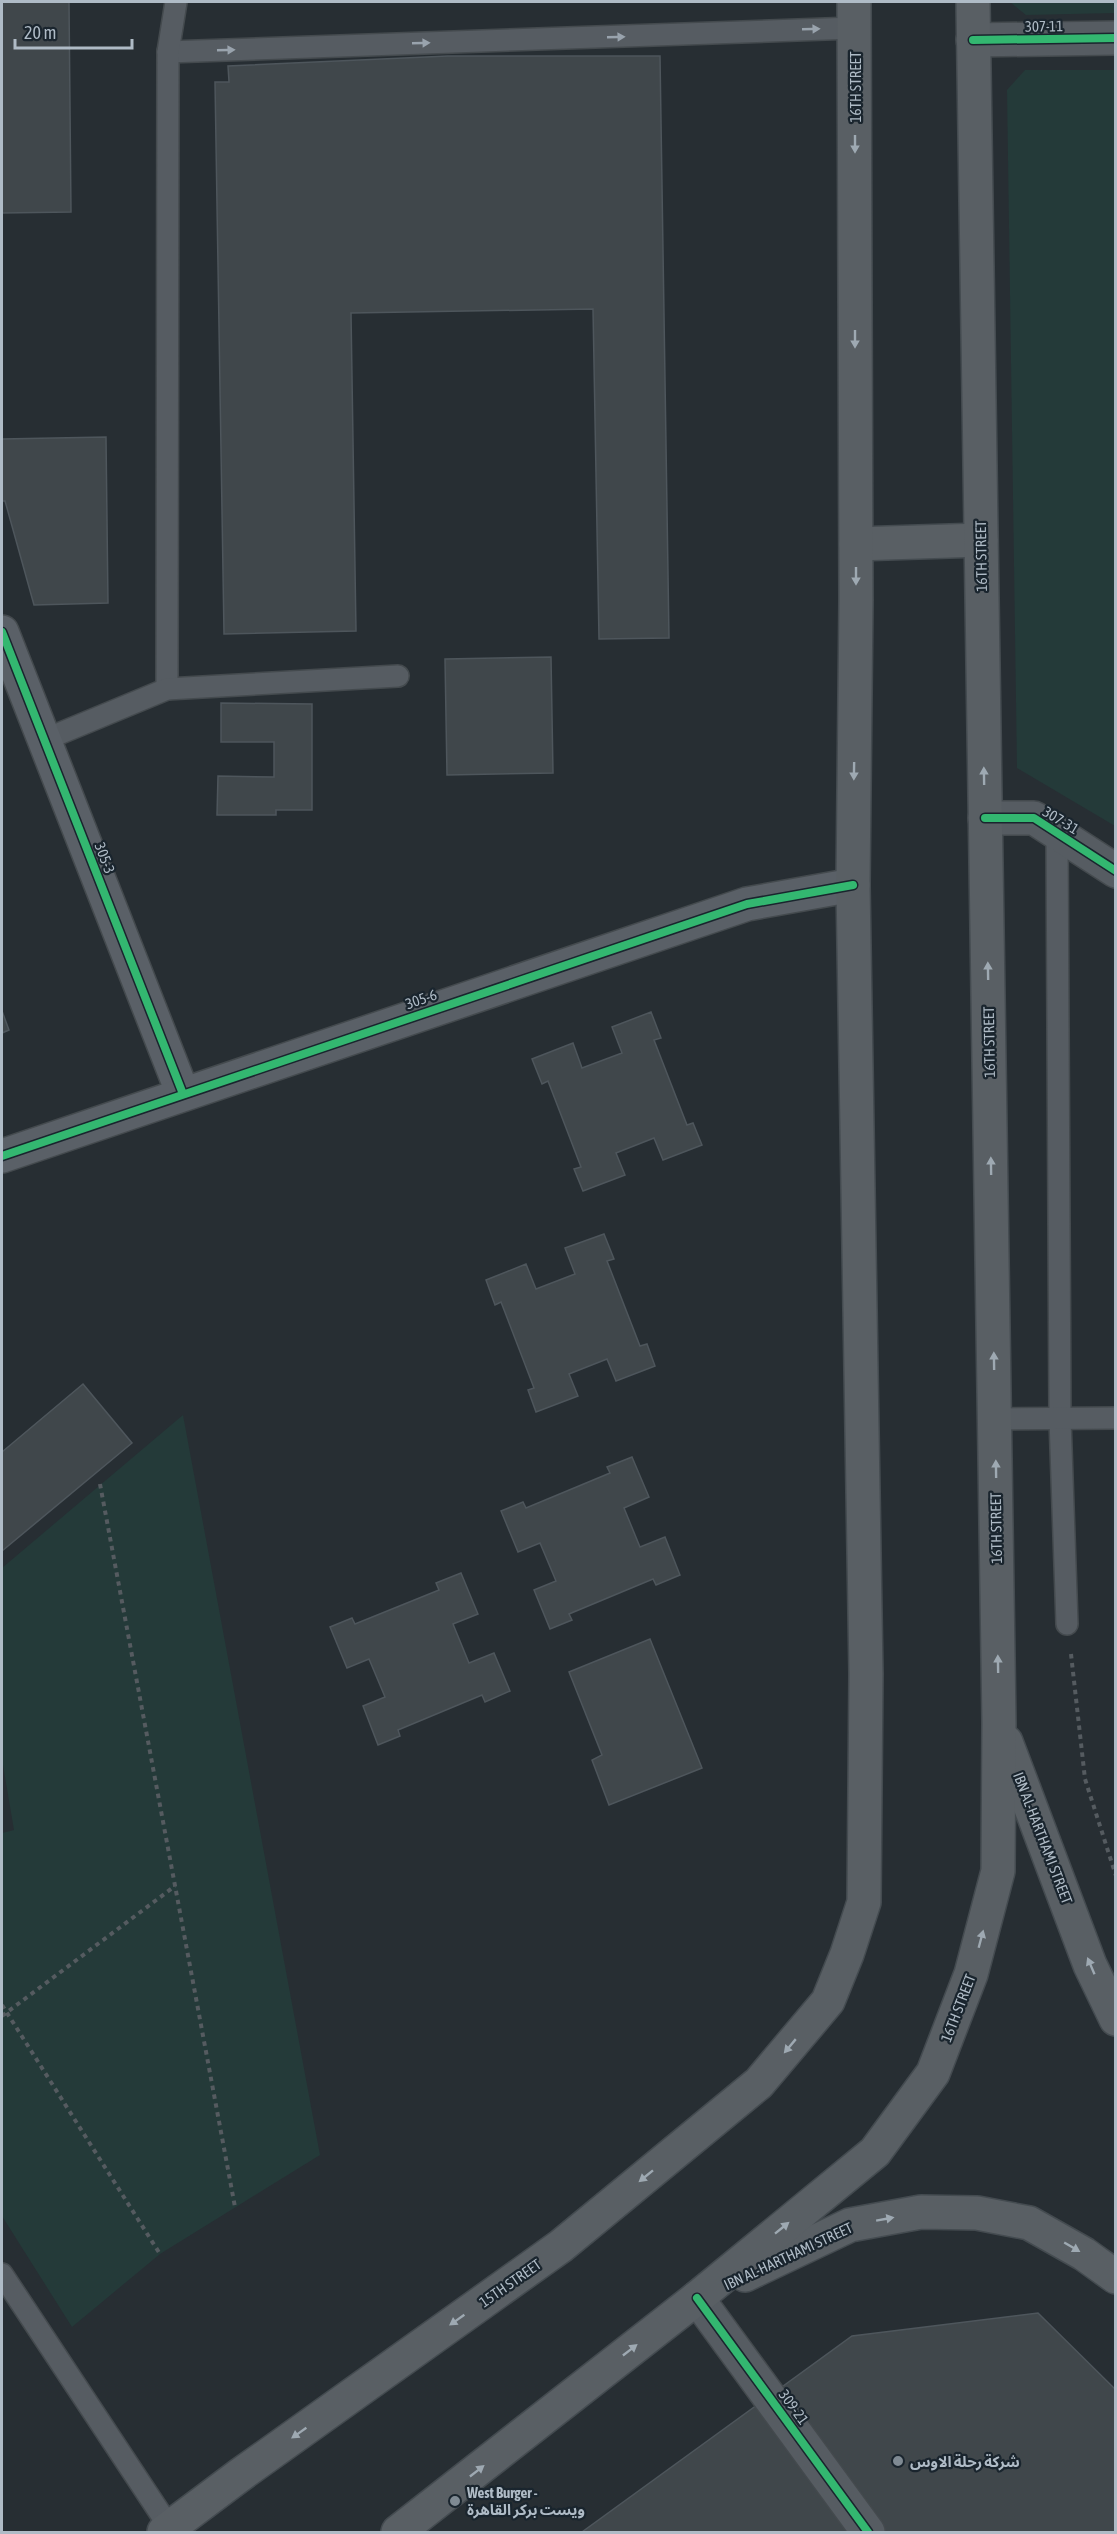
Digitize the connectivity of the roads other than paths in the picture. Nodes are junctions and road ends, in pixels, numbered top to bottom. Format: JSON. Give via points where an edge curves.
{"nodes":[{"id":1,"x":176,"y":2,"type":"edge"},
{"id":2,"x":973,"y":2,"type":"edge"},
{"id":3,"x":854,"y":15,"type":"edge"},
{"id":4,"x":1116,"y":38,"type":"edge"},
{"id":5,"x":973,"y":40,"type":"junction"},
{"id":6,"x":168,"y":51,"type":"junction"},
{"id":7,"x":981,"y":540,"type":"junction"},
{"id":8,"x":856,"y":544,"type":"junction"},
{"id":9,"x":2,"y":632,"type":"edge"},
{"id":10,"x":398,"y":676,"type":"dead end"},
{"id":11,"x":167,"y":689,"type":"junction"},
{"id":12,"x":44,"y":740,"type":"junction"},
{"id":13,"x":985,"y":818,"type":"junction"},
{"id":14,"x":1057,"y":833,"type":"junction"},
{"id":15,"x":1116,"y":871,"type":"edge"},
{"id":16,"x":853,"y":885,"type":"junction"},
{"id":17,"x":183,"y":1094,"type":"junction"},
{"id":18,"x":2,"y":1156,"type":"edge"},
{"id":19,"x":1116,"y":1418,"type":"edge"},
{"id":20,"x":995,"y":1419,"type":"junction"},
{"id":21,"x":1060,"y":1419,"type":"junction"},
{"id":22,"x":1067,"y":1624,"type":"road end"},
{"id":23,"x":999,"y":1723,"type":"junction"},
{"id":24,"x":828,"y":2001,"type":"joint"},
{"id":25,"x":1116,"y":2019,"type":"edge"},
{"id":26,"x":2,"y":2274,"type":"edge"},
{"id":27,"x":1116,"y":2277,"type":"edge"},
{"id":28,"x":697,"y":2298,"type":"junction"},
{"id":29,"x":169,"y":2531,"type":"edge"},
{"id":30,"x":398,"y":2532,"type":"edge"},
{"id":31,"x":868,"y":2532,"type":"edge"}],
"edges":[{"from":1,"to":6,"type":"lane"},
{"from":2,"to":5,"type":"main road","name":"16TH STREET"},
{"from":6,"to":3,"type":"lane","one_way":true},
{"from":3,"to":8,"type":"main road","name":"16TH STREET","one_way":true},
{"from":4,"to":5,"type":"street","name":"307-11"},
{"from":5,"to":7,"type":"main road","name":"16TH STREET"},
{"from":6,"to":11,"type":"lane"},
{"from":7,"to":8,"type":"main road"},
{"from":13,"to":7,"type":"main road","name":"16TH STREET","one_way":true},
{"from":8,"to":16,"type":"main road","name":"16TH STREET","one_way":true},
{"from":9,"to":12,"type":"street","name":"305-3"},
{"from":10,"to":11,"type":"lane"},
{"from":11,"to":12,"type":"lane"},
{"from":12,"to":17,"type":"street","name":"305-3"},
{"from":13,"to":14,"type":"street","name":"307-31","via":[[1034,818]]},
{"from":20,"to":13,"type":"main road","name":"16TH STREET","one_way":true},
{"from":14,"to":15,"type":"street","name":"307-31"},
{"from":14,"to":21,"type":"lane"},
{"from":16,"to":17,"type":"street","name":"305-6","via":[[747,904]]},
{"from":16,"to":24,"type":"main road","name":"16TH STREET","via":[[866,1674],[864,1902]]},
{"from":17,"to":18,"type":"street","name":"305-6"},
{"from":19,"to":21,"type":"lane"},
{"from":20,"to":21,"type":"lane"},
{"from":23,"to":20,"type":"main road","name":"16TH STREET","one_way":true},
{"from":21,"to":22,"type":"lane"},
{"from":25,"to":23,"type":"main road","name":"IBN AL-HARTHAMI STREET","one_way":true,"via":[[1090,1965]]},
{"from":28,"to":23,"type":"main road","name":"16TH STREET","one_way":true,"via":[[875,2152],[933,2073],[971,1974],[998,1871]]},
{"from":24,"to":29,"type":"main road","name":"15TH STREET","one_way":true,"via":[[759,2083],[561,2246],[250,2468]]},
{"from":26,"to":29,"type":"lane"},
{"from":28,"to":27,"type":"main road","name":"IBN AL-HARTHAMI STREET","one_way":true,"via":[[849,2225],[921,2212],[977,2213],[1029,2223]]},
{"from":30,"to":28,"type":"main road","one_way":true},
{"from":28,"to":31,"type":"street","name":"309-21"}]}
